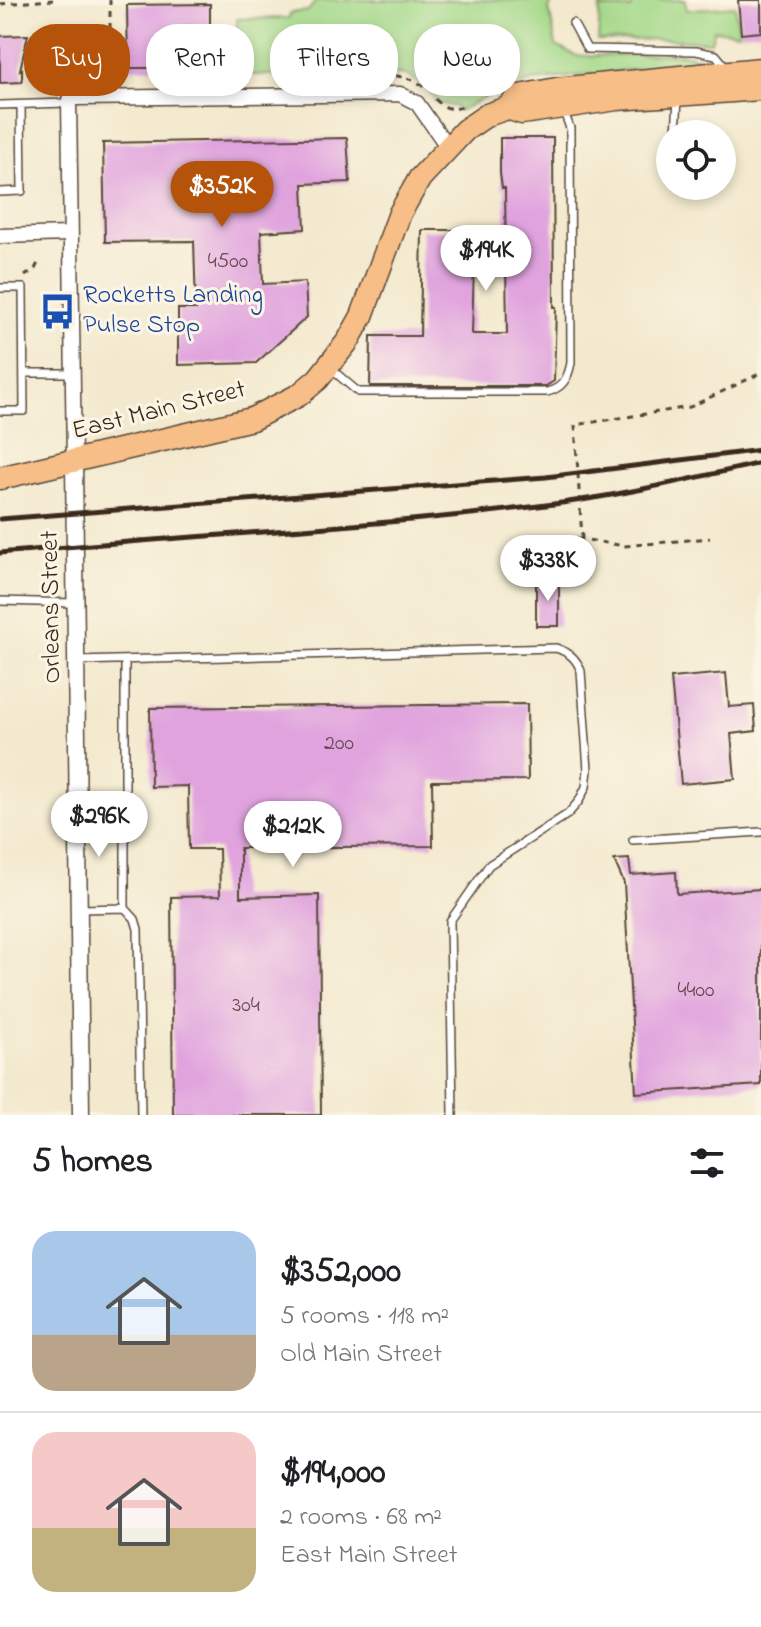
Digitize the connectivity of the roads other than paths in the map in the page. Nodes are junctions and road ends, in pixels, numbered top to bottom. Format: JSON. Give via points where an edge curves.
{"nodes":[{"id":1,"x":573,"y":23,"type":"dead end"},
{"id":2,"x":761,"y":69,"type":"edge"},
{"id":3,"x":731,"y":71,"type":"junction"},
{"id":4,"x":761,"y":89,"type":"edge"},
{"id":5,"x":678,"y":95,"type":"junction"},
{"id":6,"x":70,"y":101,"type":"junction"},
{"id":7,"x":0,"y":105,"type":"edge"},
{"id":8,"x":21,"y":105,"type":"junction"},
{"id":9,"x":561,"y":106,"type":"junction"},
{"id":10,"x":507,"y":108,"type":"junction"},
{"id":11,"x":677,"y":120,"type":"edge"},
{"id":12,"x":447,"y":146,"type":"junction"},
{"id":13,"x":0,"y":192,"type":"edge"},
{"id":14,"x":70,"y":234,"type":"junction"},
{"id":15,"x":0,"y":236,"type":"edge"},
{"id":16,"x":0,"y":288,"type":"edge"},
{"id":17,"x":329,"y":367,"type":"junction"},
{"id":18,"x":24,"y":373,"type":"junction"},
{"id":19,"x":72,"y":373,"type":"junction"},
{"id":20,"x":0,"y":411,"type":"edge"},
{"id":21,"x":74,"y":462,"type":"junction"},
{"id":22,"x":0,"y":478,"type":"edge"},
{"id":23,"x":0,"y":601,"type":"edge"},
{"id":24,"x":76,"y":603,"type":"junction"},
{"id":25,"x":125,"y":660,"type":"junction"},
{"id":26,"x":77,"y":661,"type":"junction"},
{"id":27,"x":125,"y":813,"type":"junction"},
{"id":28,"x":78,"y":814,"type":"junction"},
{"id":29,"x":761,"y":832,"type":"edge"},
{"id":30,"x":633,"y":840,"type":"dead end"},
{"id":31,"x":125,"y":908,"type":"junction"},
{"id":32,"x":79,"y":909,"type":"junction"},
{"id":33,"x":81,"y":1115,"type":"edge"},
{"id":34,"x":141,"y":1115,"type":"edge"},
{"id":35,"x":453,"y":1115,"type":"edge"}],
"edges":[{"from":1,"to":3,"type":"lane","via":[[587,49],[696,51],[716,55]]},
{"from":2,"to":3,"type":"main road","name":"East Main Street"},
{"from":3,"to":10,"type":"main road","name":"East Main Street","via":[[536,92],[519,96]]},
{"from":4,"to":5,"type":"main road","name":"East Main Street"},
{"from":5,"to":9,"type":"main road","name":"East Main Street"},
{"from":5,"to":11,"type":"lane"},
{"from":6,"to":8,"type":"lane"},
{"from":6,"to":12,"type":"street","via":[[400,94],[417,103]]},
{"from":6,"to":14,"type":"street","name":"Orleans Street"},
{"from":7,"to":8,"type":"lane"},
{"from":8,"to":13,"type":"lane","via":[[22,191]]},
{"from":9,"to":10,"type":"main road","name":"East Main Street","via":[[522,113]]},
{"from":9,"to":17,"type":"lane","via":[[570,128],[571,363],[559,388],[358,392]]},
{"from":10,"to":12,"type":"main road","name":"East Main Street","via":[[487,115]]},
{"from":12,"to":17,"type":"main road","name":"East Main Street","via":[[410,192],[362,316]]},
{"from":14,"to":15,"type":"street"},
{"from":14,"to":19,"type":"street","name":"Orleans Street"},
{"from":16,"to":18,"type":"lane","via":[[23,288]]},
{"from":17,"to":21,"type":"main road","name":"East Main Street","via":[[299,395],[252,419]]},
{"from":18,"to":19,"type":"lane"},
{"from":18,"to":20,"type":"lane","via":[[24,411]]},
{"from":19,"to":21,"type":"street","name":"Orleans Street"},
{"from":21,"to":22,"type":"main road","name":"East Main Street"},
{"from":21,"to":24,"type":"street","name":"Orleans Street"},
{"from":23,"to":24,"type":"lane"},
{"from":24,"to":26,"type":"street","name":"Orleans Street"},
{"from":25,"to":26,"type":"lane"},
{"from":25,"to":27,"type":"lane"},
{"from":25,"to":35,"type":"lane","via":[[556,648],[577,660],[586,787],[568,814],[489,865],[450,921]]},
{"from":26,"to":28,"type":"street","name":"Orleans Street"},
{"from":27,"to":28,"type":"lane"},
{"from":27,"to":31,"type":"lane"},
{"from":28,"to":32,"type":"street","name":"Orleans Street"},
{"from":29,"to":30,"type":"lane"},
{"from":31,"to":32,"type":"lane"},
{"from":31,"to":34,"type":"lane","via":[[138,929]]},
{"from":32,"to":33,"type":"street","name":"Orleans Street"}]}
